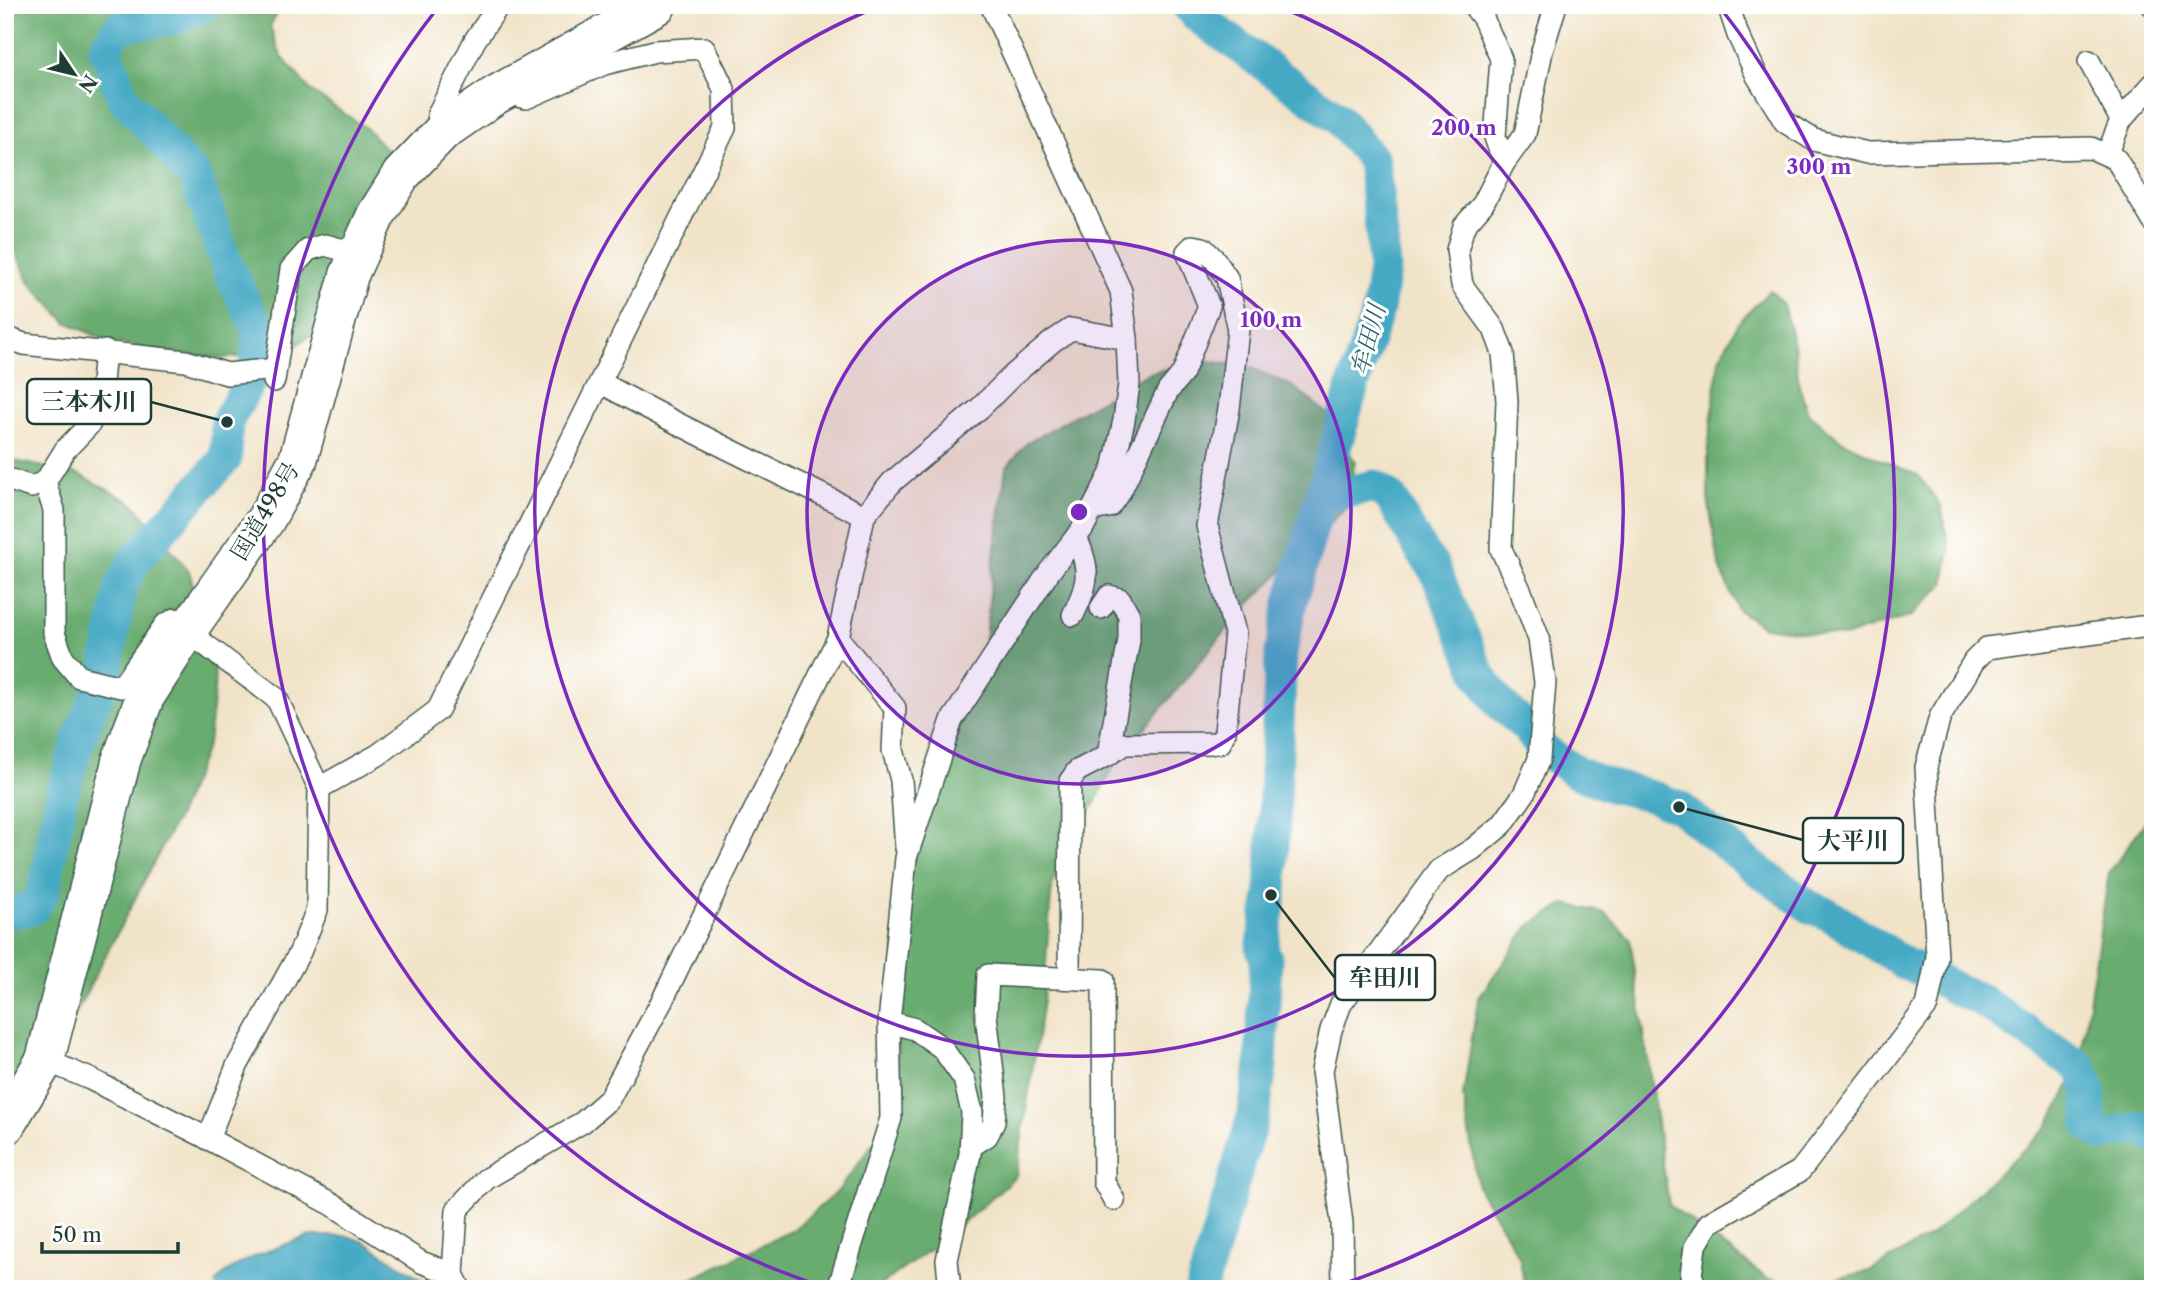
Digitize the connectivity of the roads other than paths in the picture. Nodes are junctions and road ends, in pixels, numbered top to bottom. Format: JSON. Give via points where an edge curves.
{"nodes":[{"id":1,"x":499,"y":5,"type":"edge"},
{"id":2,"x":657,"y":5,"type":"edge"},
{"id":3,"x":991,"y":5,"type":"edge"},
{"id":4,"x":1473,"y":5,"type":"edge"},
{"id":5,"x":1556,"y":5,"type":"edge"},
{"id":6,"x":1728,"y":5,"type":"edge"},
{"id":7,"x":2089,"y":61,"type":"dead end"},
{"id":8,"x":2153,"y":84,"type":"edge"},
{"id":9,"x":494,"y":96,"type":"junction"},
{"id":10,"x":2121,"y":120,"type":"junction"},
{"id":11,"x":442,"y":132,"type":"junction"},
{"id":12,"x":2107,"y":155,"type":"junction"},
{"id":13,"x":1504,"y":163,"type":"junction"},
{"id":14,"x":2153,"y":221,"type":"edge"},
{"id":15,"x":359,"y":254,"type":"junction"},
{"id":16,"x":5,"y":337,"type":"edge"},
{"id":17,"x":1127,"y":339,"type":"junction"},
{"id":18,"x":105,"y":351,"type":"junction"},
{"id":19,"x":600,"y":382,"type":"junction"},
{"id":20,"x":5,"y":478,"type":"edge"},
{"id":21,"x":46,"y":482,"type":"junction"},
{"id":22,"x":1092,"y":510,"type":"junction"},
{"id":23,"x":864,"y":516,"type":"junction"},
{"id":24,"x":1076,"y":537,"type":"junction"},
{"id":25,"x":1101,"y":608,"type":"dead end"},
{"id":26,"x":1073,"y":615,"type":"dead end"},
{"id":27,"x":190,"y":627,"type":"junction"},
{"id":28,"x":2153,"y":627,"type":"edge"},
{"id":29,"x":838,"y":638,"type":"junction"},
{"id":30,"x":1108,"y":755,"type":"junction"},
{"id":31,"x":319,"y":788,"type":"junction"},
{"id":32,"x":906,"y":858,"type":"junction"},
{"id":33,"x":1069,"y":978,"type":"junction"},
{"id":34,"x":889,"y":1023,"type":"junction"},
{"id":35,"x":45,"y":1060,"type":"junction"},
{"id":36,"x":5,"y":1126,"type":"edge"},
{"id":37,"x":208,"y":1139,"type":"junction"},
{"id":38,"x":970,"y":1147,"type":"junction"},
{"id":39,"x":1114,"y":1200,"type":"dead end"},
{"id":40,"x":457,"y":1281,"type":"edge"},
{"id":41,"x":838,"y":1289,"type":"edge"},
{"id":42,"x":950,"y":1289,"type":"edge"},
{"id":43,"x":1343,"y":1289,"type":"edge"},
{"id":44,"x":1697,"y":1289,"type":"edge"}],
"edges":[{"from":1,"to":11,"type":"street","via":[[475,40],[438,114]]},
{"from":2,"to":9,"type":"highway","name":"国道498号"},
{"from":3,"to":17,"type":"street","via":[[1121,291]]},
{"from":4,"to":13,"type":"street","via":[[1501,59],[1495,137]]},
{"from":5,"to":13,"type":"street","via":[[1525,134]]},
{"from":6,"to":12,"type":"street","via":[[1756,76],[1778,111],[1786,122],[1814,140],[1867,153],[2091,148]]},
{"from":7,"to":10,"type":"street"},
{"from":8,"to":10,"type":"street"},
{"from":9,"to":11,"type":"highway","name":"国道498号"},
{"from":9,"to":19,"type":"street","via":[[526,98],[604,64],[655,51],[704,48],[724,89],[725,128]]},
{"from":10,"to":12,"type":"street"},
{"from":11,"to":15,"type":"highway","name":"国道498号","via":[[401,175]]},
{"from":12,"to":14,"type":"street","via":[[2116,159]]},
{"from":13,"to":43,"type":"street","via":[[1483,204],[1464,226],[1457,250],[1462,285],[1494,329],[1503,353],[1507,401],[1501,550],[1539,639],[1545,682],[1539,759],[1524,794],[1502,825],[1439,870],[1341,1004],[1331,1030],[1322,1071],[1342,1223]]},
{"from":15,"to":18,"type":"street","via":[[325,245],[308,250],[291,268],[274,373],[227,374],[187,361]]},
{"from":15,"to":27,"type":"highway","name":"国道498号","via":[[349,275],[298,460],[266,519]]},
{"from":16,"to":18,"type":"street","via":[[24,344]]},
{"from":17,"to":22,"type":"street","via":[[1129,384],[1124,420],[1113,469]]},
{"from":17,"to":23,"type":"street","via":[[1071,329],[1053,341],[892,482]]},
{"from":18,"to":21,"type":"street","via":[[100,404]]},
{"from":19,"to":23,"type":"street","via":[[665,419]]},
{"from":19,"to":31,"type":"street","via":[[438,710],[379,755]]},
{"from":20,"to":21,"type":"street","via":[[31,487]]},
{"from":21,"to":27,"type":"street","via":[[54,510],[54,633],[63,657],[79,677],[121,687],[165,625],[176,619]]},
{"from":22,"to":24,"type":"street"},
{"from":22,"to":30,"type":"street","via":[[1109,507],[1121,490],[1168,391],[1183,373],[1209,306],[1188,252],[1193,246],[1203,248],[1227,278],[1238,330],[1207,526],[1235,634],[1225,732],[1220,743],[1124,744]]},
{"from":23,"to":29,"type":"street"},
{"from":24,"to":26,"type":"street","via":[[1087,561],[1087,581]]},
{"from":24,"to":32,"type":"street","via":[[952,720]]},
{"from":25,"to":30,"type":"street","via":[[1109,596],[1120,599],[1129,615],[1129,640]]},
{"from":27,"to":31,"type":"street","via":[[277,699]]},
{"from":27,"to":35,"type":"highway","name":"国道498号","via":[[145,698],[122,758]]},
{"from":28,"to":44,"type":"street","via":[[2014,643],[1987,649],[1974,661],[1940,717],[1926,767],[1937,957],[1927,1006],[1800,1171],[1709,1223],[1696,1247],[1691,1275]]},
{"from":29,"to":32,"type":"street","via":[[895,708],[893,750],[901,780]]},
{"from":29,"to":40,"type":"street","via":[[709,906],[609,1099],[583,1122],[486,1179],[457,1210]]},
{"from":30,"to":33,"type":"street","via":[[1077,771],[1070,781]]},
{"from":31,"to":37,"type":"street","via":[[317,910],[300,952],[237,1066]]},
{"from":32,"to":34,"type":"street"},
{"from":33,"to":38,"type":"street","via":[[988,975],[986,1015],[996,1097],[994,1122],[987,1136]]},
{"from":33,"to":39,"type":"street","via":[[1104,980],[1104,1182]]},
{"from":34,"to":38,"type":"street","via":[[915,1029],[942,1048],[964,1079],[972,1112]]},
{"from":34,"to":41,"type":"street","via":[[891,1118]]},
{"from":35,"to":36,"type":"highway","name":"国道498号"},
{"from":35,"to":37,"type":"street"},
{"from":37,"to":40,"type":"street","via":[[331,1204]]},
{"from":38,"to":42,"type":"street","via":[[947,1260]]}]}
